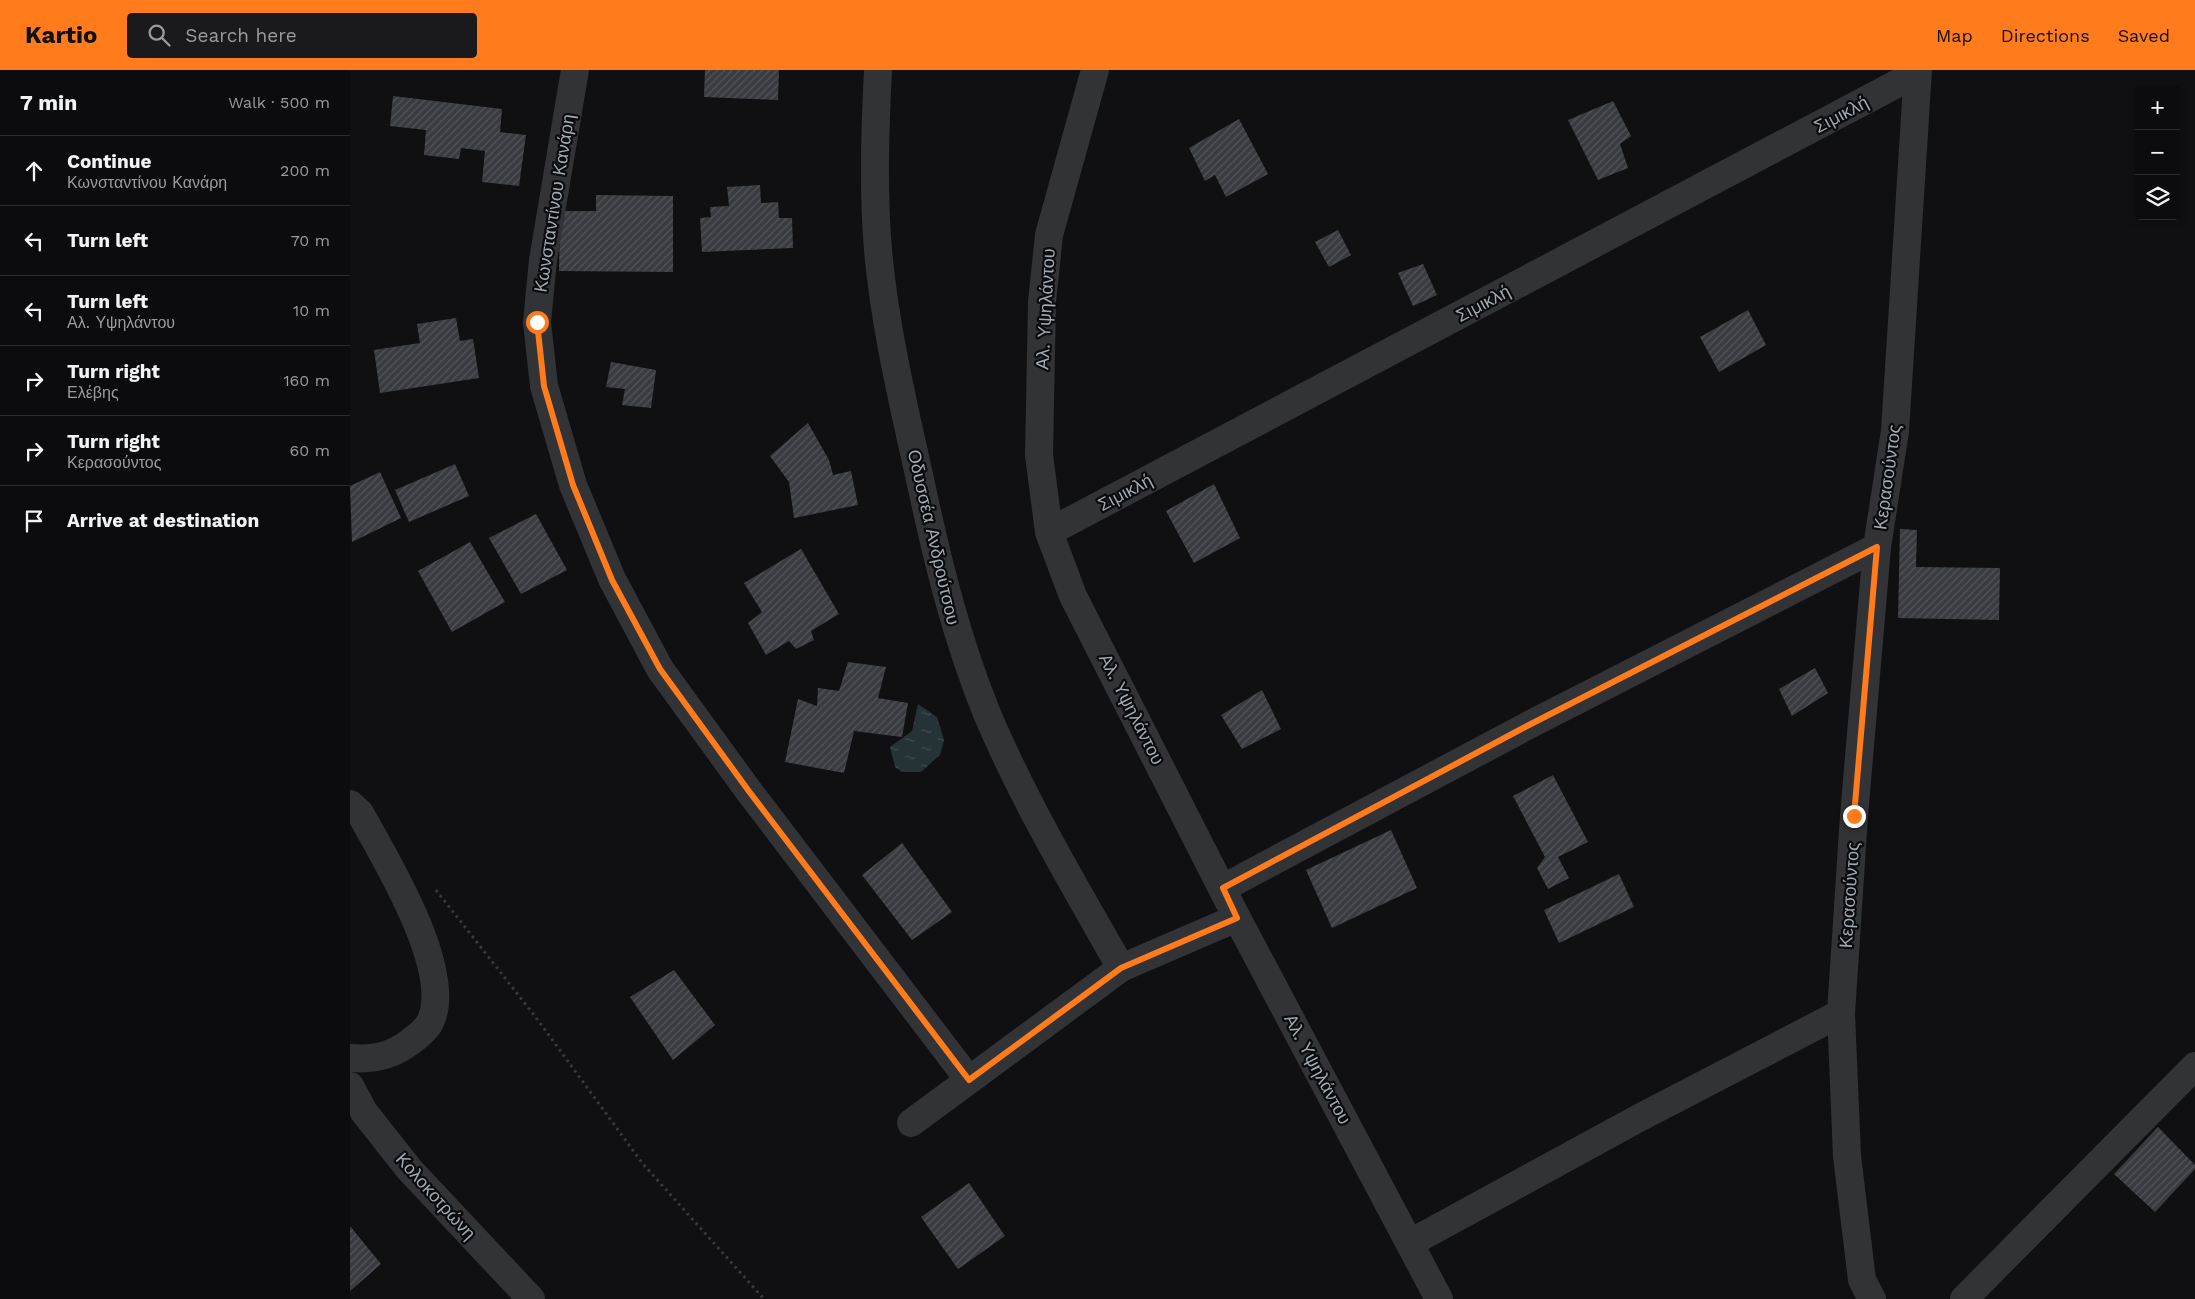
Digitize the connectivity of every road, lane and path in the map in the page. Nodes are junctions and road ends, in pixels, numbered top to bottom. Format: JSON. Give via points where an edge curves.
{"nodes":[{"id":1,"x":575,"y":70,"type":"edge"},
{"id":2,"x":878,"y":70,"type":"edge"},
{"id":3,"x":1095,"y":70,"type":"edge"},
{"id":4,"x":1918,"y":72,"type":"edge"},
{"id":5,"x":1049,"y":532,"type":"junction"},
{"id":6,"x":1877,"y":547,"type":"junction"},
{"id":7,"x":350,"y":804,"type":"edge"},
{"id":8,"x":432,"y":885,"type":"dead end"},
{"id":9,"x":1223,"y":888,"type":"junction"},
{"id":10,"x":1237,"y":918,"type":"junction"},
{"id":11,"x":1121,"y":968,"type":"junction"},
{"id":12,"x":1841,"y":1014,"type":"junction"},
{"id":13,"x":350,"y":1058,"type":"edge"},
{"id":14,"x":2195,"y":1066,"type":"edge"},
{"id":15,"x":969,"y":1080,"type":"junction"},
{"id":16,"x":350,"y":1086,"type":"edge"},
{"id":17,"x":911,"y":1123,"type":"dead end"},
{"id":18,"x":1410,"y":1243,"type":"junction"},
{"id":19,"x":531,"y":1299,"type":"edge"},
{"id":20,"x":764,"y":1299,"type":"edge"},
{"id":21,"x":1439,"y":1299,"type":"edge"},
{"id":22,"x":1872,"y":1299,"type":"edge"},
{"id":23,"x":1964,"y":1299,"type":"edge"}],
"edges":[{"from":1,"to":15,"type":"street","name":"Κωνσταντίνου Κανάρη","via":[[543,260],[537,322],[544,386],[573,485],[612,580],[660,669]]},
{"from":2,"to":11,"type":"street","name":"Οδυσσέα Ανδρούτσου","via":[[874,151],[878,250],[892,347],[957,633],[988,715],[1024,795]]},
{"from":3,"to":5,"type":"street","name":"Αλ. Υψηλάντου","via":[[1049,235],[1042,302],[1039,455]]},
{"from":4,"to":5,"type":"street","name":"Σιμικλή"},
{"from":4,"to":6,"type":"street","name":"Κερασούντος","via":[[1895,431]]},
{"from":5,"to":9,"type":"street","name":"Αλ. Υψηλάντου","via":[[1073,596]]},
{"from":6,"to":9,"type":"street","via":[[1527,726]]},
{"from":6,"to":12,"type":"street","name":"Κερασούντος"},
{"from":7,"to":13,"type":"street","via":[[360,813],[417,923],[436,994],[431,1021],[400,1050],[382,1057]]},
{"from":8,"to":20,"type":"path","via":[[534,1015],[643,1164]]},
{"from":9,"to":10,"type":"street","name":"Αλ. Υψηλάντου"},
{"from":10,"to":11,"type":"street"},
{"from":10,"to":18,"type":"street","name":"Αλ. Υψηλάντου"},
{"from":11,"to":15,"type":"street"},
{"from":12,"to":18,"type":"street","via":[[1639,1118]]},
{"from":12,"to":22,"type":"street","name":"Κερασούντος","via":[[1847,1156],[1862,1280]]},
{"from":14,"to":23,"type":"street"},
{"from":15,"to":17,"type":"street"},
{"from":16,"to":19,"type":"street","name":"Κολοκοτρώνη","via":[[364,1112],[409,1169]]},
{"from":18,"to":21,"type":"street","name":"Αλ. Υψηλάντου"}]}
